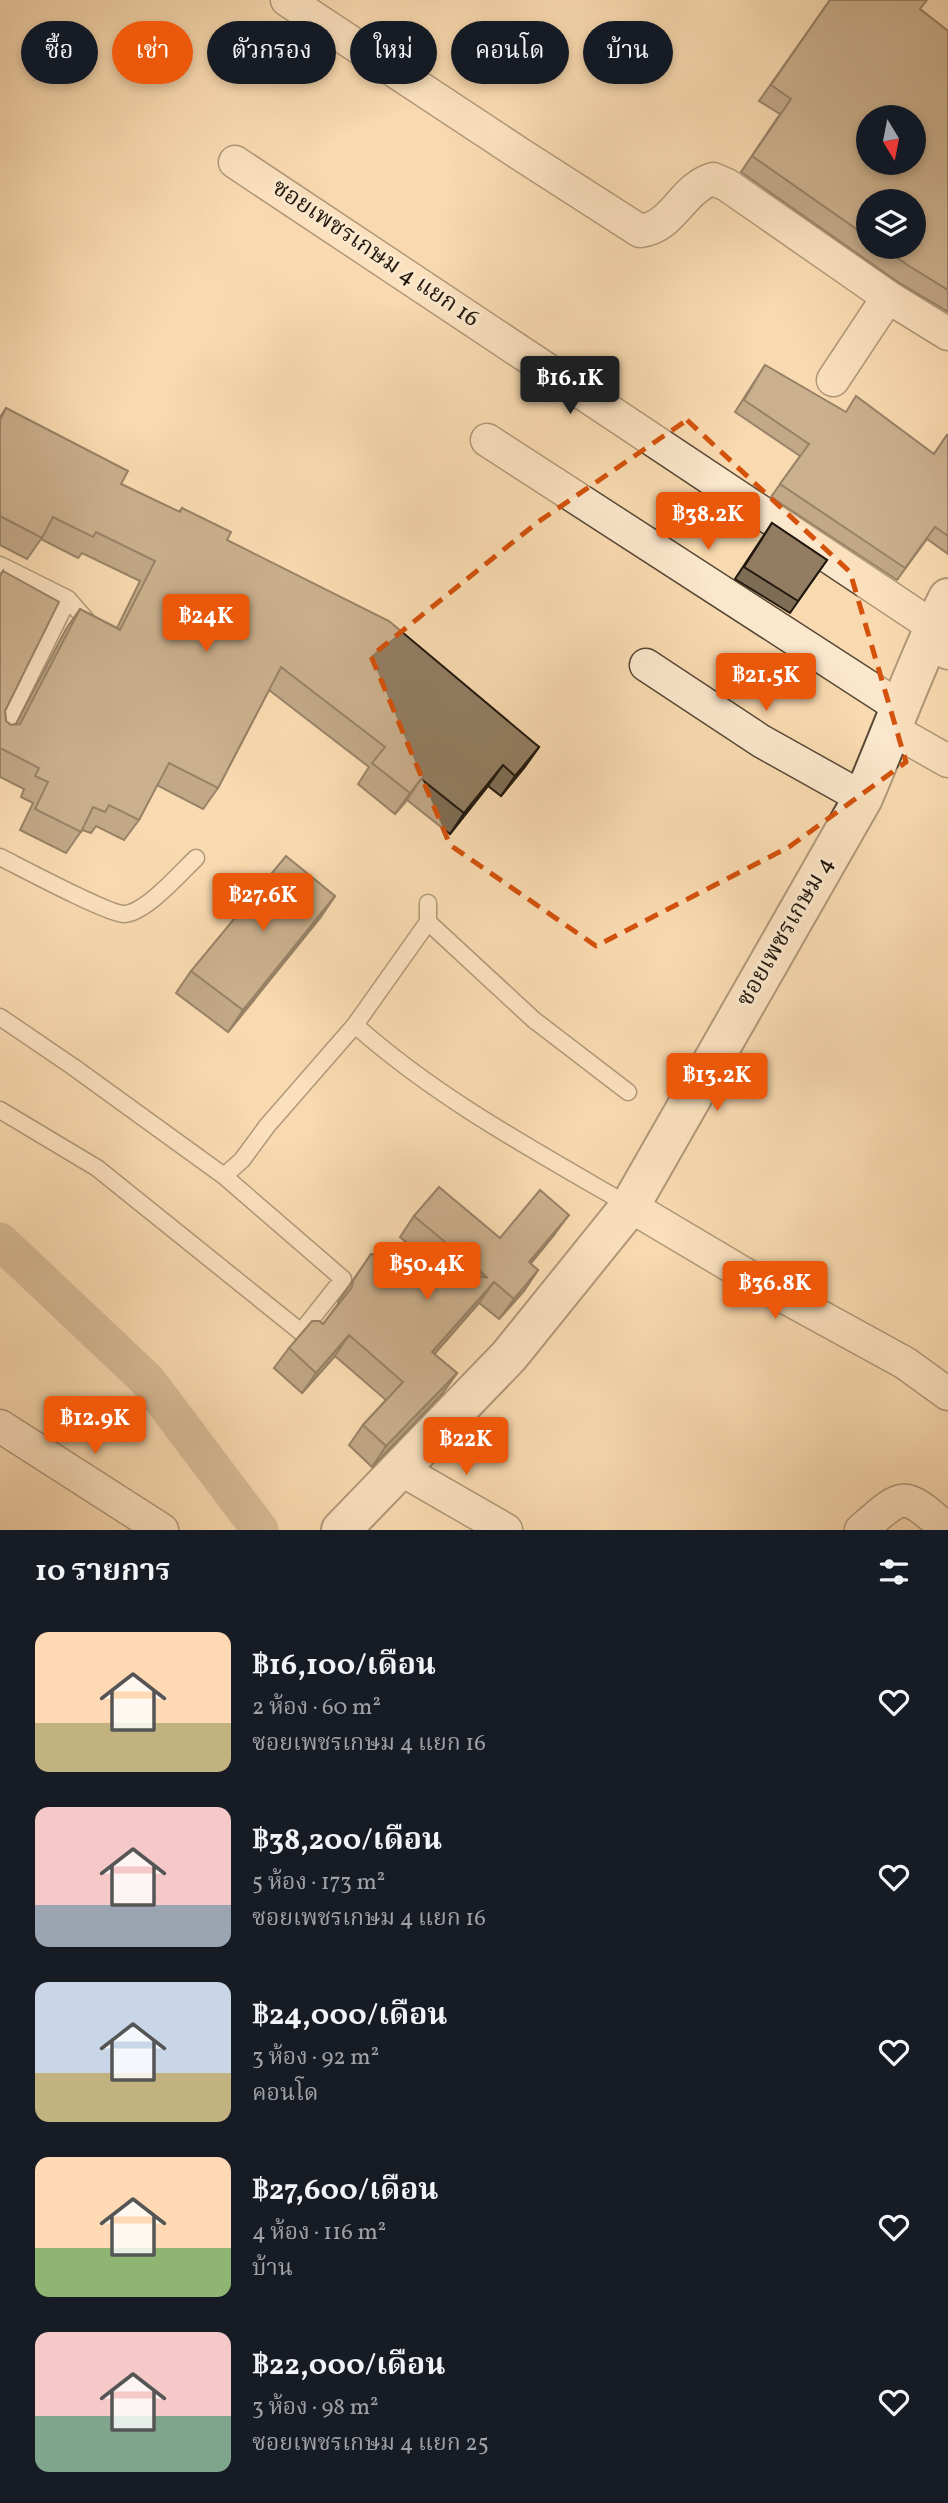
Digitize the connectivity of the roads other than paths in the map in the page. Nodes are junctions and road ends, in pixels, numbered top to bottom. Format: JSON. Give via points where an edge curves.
{"nodes":[{"id":1,"x":287,"y":0,"type":"edge"},
{"id":2,"x":235,"y":162,"type":"dead end"},
{"id":3,"x":888,"y":297,"type":"junction"},
{"id":4,"x":948,"y":334,"type":"edge"},
{"id":5,"x":833,"y":380,"type":"dead end"},
{"id":6,"x":487,"y":440,"type":"dead end"},
{"id":7,"x":0,"y":565,"type":"edge"},
{"id":8,"x":68,"y":599,"type":"junction"},
{"id":9,"x":88,"y":622,"type":"edge"},
{"id":10,"x":939,"y":630,"type":"edge"},
{"id":11,"x":646,"y":664,"type":"dead end"},
{"id":12,"x":897,"y":719,"type":"junction"},
{"id":13,"x":0,"y":736,"type":"edge"},
{"id":14,"x":948,"y":761,"type":"edge"},
{"id":15,"x":863,"y":798,"type":"junction"},
{"id":16,"x":0,"y":857,"type":"edge"},
{"id":17,"x":196,"y":858,"type":"dead end"},
{"id":18,"x":428,"y":903,"type":"dead end"},
{"id":19,"x":428,"y":922,"type":"junction"},
{"id":20,"x":0,"y":1017,"type":"edge"},
{"id":21,"x":355,"y":1025,"type":"junction"},
{"id":22,"x":628,"y":1092,"type":"dead end"},
{"id":23,"x":0,"y":1110,"type":"edge"},
{"id":24,"x":224,"y":1177,"type":"junction"},
{"id":25,"x":630,"y":1206,"type":"junction"},
{"id":26,"x":948,"y":1394,"type":"edge"},
{"id":27,"x":0,"y":1426,"type":"edge"},
{"id":28,"x":400,"y":1469,"type":"junction"},
{"id":29,"x":162,"y":1530,"type":"edge"},
{"id":30,"x":341,"y":1530,"type":"edge"},
{"id":31,"x":506,"y":1530,"type":"edge"},
{"id":32,"x":861,"y":1530,"type":"edge"},
{"id":33,"x":948,"y":1530,"type":"edge"}],
"edges":[{"from":1,"to":3,"type":"street","via":[[640,231],[665,222],[699,183],[713,179]]},
{"from":2,"to":10,"type":"street","name":"ซอยเพชรเกษม 4 แยก 16"},
{"from":3,"to":4,"type":"street"},
{"from":3,"to":5,"type":"street"},
{"from":6,"to":12,"type":"street"},
{"from":7,"to":8,"type":"lane"},
{"from":8,"to":9,"type":"lane"},
{"from":8,"to":13,"type":"lane"},
{"from":10,"to":12,"type":"street","name":"ซอยเพชรเกษม 4"},
{"from":11,"to":15,"type":"street","via":[[761,741]]},
{"from":12,"to":14,"type":"street"},
{"from":12,"to":15,"type":"street","name":"ซอยเพชรเกษม 4"},
{"from":15,"to":25,"type":"street","name":"ซอยเพชรเกษม 4"},
{"from":16,"to":17,"type":"lane","via":[[124,914],[143,907]]},
{"from":18,"to":19,"type":"lane"},
{"from":19,"to":21,"type":"lane"},
{"from":19,"to":22,"type":"lane","via":[[534,1020]]},
{"from":20,"to":24,"type":"lane"},
{"from":21,"to":24,"type":"lane"},
{"from":21,"to":25,"type":"lane","via":[[477,1116]]},
{"from":23,"to":24,"type":"lane","via":[[97,1168],[301,1332],[343,1279]]},
{"from":25,"to":26,"type":"street","via":[[905,1363]]},
{"from":25,"to":28,"type":"street","name":"ซอยเพชรเกษม 4","via":[[509,1356]]},
{"from":27,"to":29,"type":"street"},
{"from":28,"to":30,"type":"street","name":"ซอยเพชรเกษม 4"},
{"from":28,"to":31,"type":"street"},
{"from":32,"to":33,"type":"street","via":[[891,1503],[904,1500],[918,1504]]}]}
